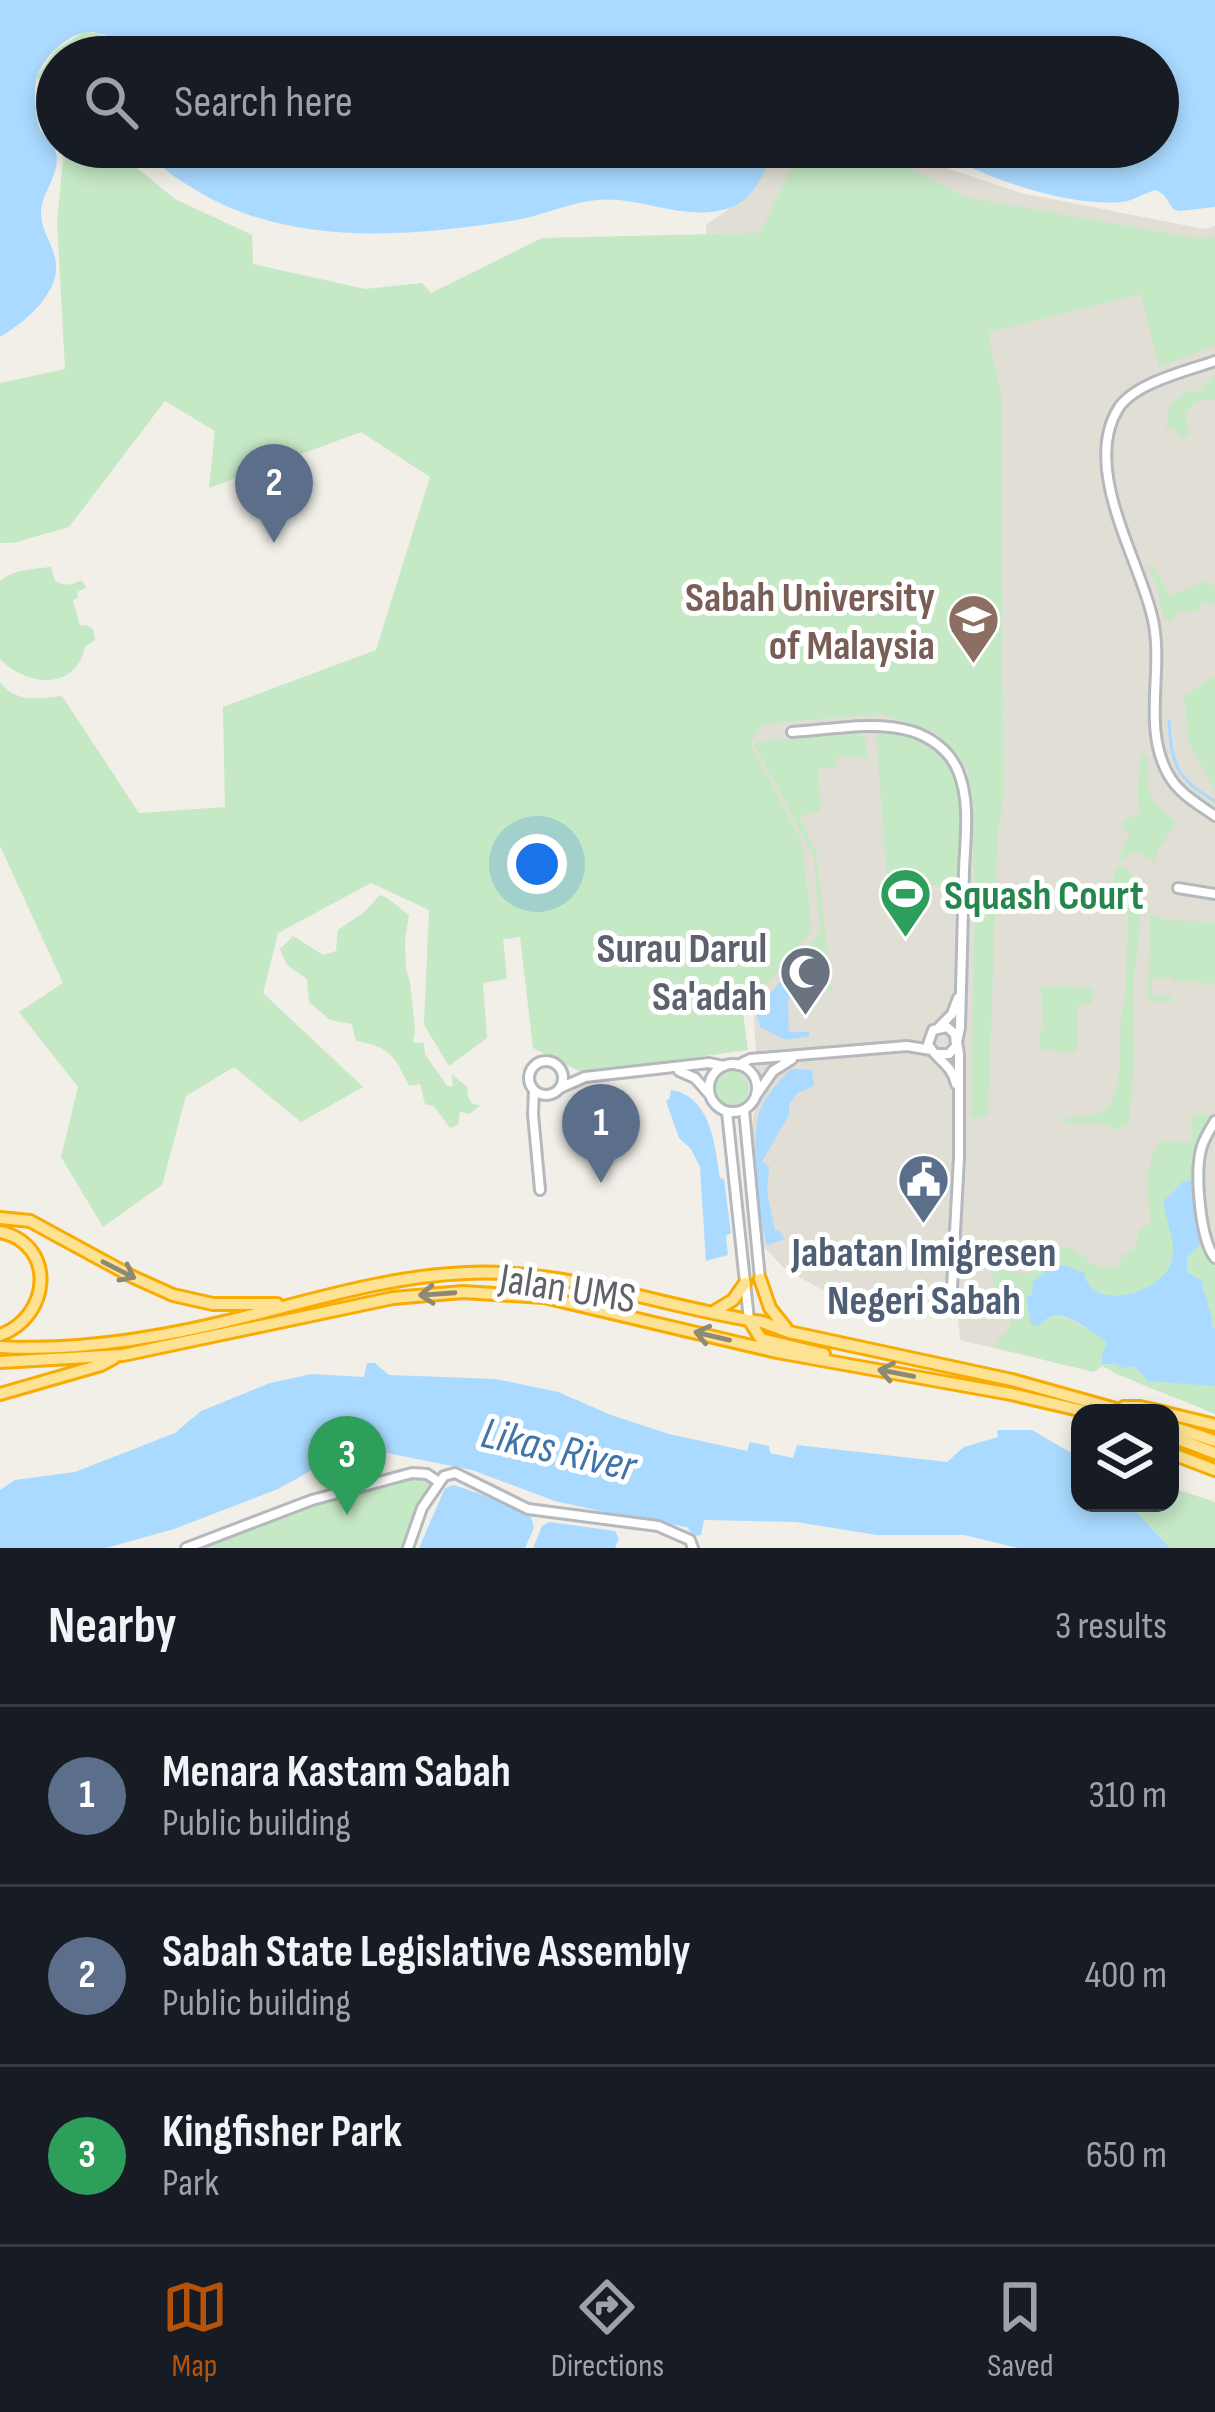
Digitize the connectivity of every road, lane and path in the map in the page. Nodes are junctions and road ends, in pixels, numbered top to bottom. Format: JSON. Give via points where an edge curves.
{"nodes":[{"id":1,"x":1215,"y":361,"type":"edge"},
{"id":2,"x":791,"y":732,"type":"dead end"},
{"id":3,"x":1215,"y":816,"type":"edge"},
{"id":4,"x":1178,"y":889,"type":"dead end"},
{"id":5,"x":1215,"y":894,"type":"edge"},
{"id":6,"x":960,"y":991,"type":"junction"},
{"id":7,"x":935,"y":1030,"type":"junction"},
{"id":8,"x":957,"y":1042,"type":"junction"},
{"id":9,"x":907,"y":1046,"type":"junction"},
{"id":10,"x":934,"y":1052,"type":"junction"},
{"id":11,"x":805,"y":1055,"type":"junction"},
{"id":12,"x":738,"y":1065,"type":"junction"},
{"id":13,"x":724,"y":1066,"type":"junction"},
{"id":14,"x":560,"y":1069,"type":"junction"},
{"id":15,"x":675,"y":1069,"type":"junction"},
{"id":16,"x":585,"y":1077,"type":"junction"},
{"id":17,"x":560,"y":1088,"type":"junction"},
{"id":18,"x":534,"y":1091,"type":"junction"},
{"id":19,"x":957,"y":1091,"type":"junction"},
{"id":20,"x":548,"y":1095,"type":"junction"},
{"id":21,"x":710,"y":1096,"type":"junction"},
{"id":22,"x":756,"y":1096,"type":"junction"},
{"id":23,"x":744,"y":1110,"type":"junction"},
{"id":24,"x":728,"y":1112,"type":"junction"},
{"id":25,"x":533,"y":1114,"type":"junction"},
{"id":26,"x":1215,"y":1121,"type":"edge"},
{"id":27,"x":540,"y":1190,"type":"dead end"},
{"id":28,"x":0,"y":1218,"type":"edge"},
{"id":29,"x":0,"y":1232,"type":"edge"},
{"id":30,"x":1215,"y":1258,"type":"edge"},
{"id":31,"x":760,"y":1279,"type":"joint"},
{"id":32,"x":745,"y":1283,"type":"junction"},
{"id":33,"x":299,"y":1303,"type":"junction"},
{"id":34,"x":952,"y":1306,"type":"dead end"},
{"id":35,"x":712,"y":1312,"type":"junction"},
{"id":36,"x":749,"y":1320,"type":"junction"},
{"id":37,"x":789,"y":1332,"type":"junction"},
{"id":38,"x":0,"y":1335,"type":"edge"},
{"id":39,"x":0,"y":1347,"type":"edge"},
{"id":40,"x":117,"y":1356,"type":"junction"},
{"id":41,"x":0,"y":1362,"type":"edge"},
{"id":42,"x":846,"y":1364,"type":"junction"},
{"id":43,"x":0,"y":1394,"type":"edge"},
{"id":44,"x":1098,"y":1404,"type":"edge"},
{"id":45,"x":1071,"y":1408,"type":"edge"},
{"id":46,"x":1179,"y":1416,"type":"edge"},
{"id":47,"x":1215,"y":1425,"type":"edge"},
{"id":48,"x":1179,"y":1429,"type":"edge"},
{"id":49,"x":1179,"y":1439,"type":"edge"},
{"id":50,"x":1215,"y":1441,"type":"edge"},
{"id":51,"x":1215,"y":1453,"type":"edge"},
{"id":52,"x":1179,"y":1456,"type":"edge"},
{"id":53,"x":1215,"y":1470,"type":"edge"},
{"id":54,"x":439,"y":1483,"type":"junction"},
{"id":55,"x":186,"y":1548,"type":"edge"},
{"id":56,"x":408,"y":1548,"type":"edge"},
{"id":57,"x":693,"y":1548,"type":"edge"}],
"edges":[{"from":1,"to":3,"type":"street","via":[[1125,400],[1108,445],[1118,524],[1154,626],[1154,732],[1167,773]]},
{"from":2,"to":6,"type":"street","via":[[897,728],[952,759],[966,812]]},
{"from":4,"to":5,"type":"street"},
{"from":6,"to":7,"type":"street"},
{"from":6,"to":8,"type":"street"},
{"from":7,"to":8,"type":"street","via":[[950,1029]]},
{"from":7,"to":9,"type":"street"},
{"from":7,"to":10,"type":"street","via":[[928,1040]]},
{"from":8,"to":10,"type":"street","via":[[949,1054]]},
{"from":8,"to":19,"type":"street"},
{"from":9,"to":10,"type":"street"},
{"from":9,"to":11,"type":"street"},
{"from":10,"to":19,"type":"street","via":[[954,1074]]},
{"from":11,"to":12,"type":"street"},
{"from":11,"to":22,"type":"street","via":[[773,1071]]},
{"from":12,"to":13,"type":"street"},
{"from":12,"to":22,"type":"street","via":[[754,1077]]},
{"from":13,"to":15,"type":"street"},
{"from":13,"to":21,"type":"street","via":[[710,1080]]},
{"from":14,"to":16,"type":"street"},
{"from":14,"to":17,"type":"street"},
{"from":14,"to":18,"type":"street","via":[[550,1062],[533,1067]]},
{"from":15,"to":16,"type":"street"},
{"from":15,"to":21,"type":"street"},
{"from":16,"to":17,"type":"street"},
{"from":17,"to":20,"type":"street"},
{"from":18,"to":20,"type":"street"},
{"from":18,"to":25,"type":"street"},
{"from":19,"to":34,"type":"street"},
{"from":20,"to":25,"type":"street"},
{"from":21,"to":24,"type":"street"},
{"from":22,"to":23,"type":"street"},
{"from":23,"to":24,"type":"street"},
{"from":23,"to":31,"type":"street"},
{"from":24,"to":32,"type":"street"},
{"from":25,"to":27,"type":"street"},
{"from":26,"to":30,"type":"street","via":[[1199,1175],[1206,1244]]},
{"from":28,"to":33,"type":"highway","one_way":true,"via":[[30,1221],[173,1295],[213,1304]]},
{"from":29,"to":38,"type":"highway","via":[[27,1244],[41,1276],[28,1318]]},
{"from":31,"to":37,"type":"highway"},
{"from":32,"to":35,"type":"highway"},
{"from":32,"to":36,"type":"street"},
{"from":33,"to":35,"type":"highway","name":"Jalan UMS","via":[[388,1281],[480,1273]]},
{"from":33,"to":39,"type":"highway","name":"Jalan UMS","via":[[150,1337]]},
{"from":35,"to":36,"type":"highway","name":"Jalan UMS"},
{"from":36,"to":37,"type":"highway","name":"Jalan UMS"},
{"from":36,"to":42,"type":"highway","via":[[761,1339]]},
{"from":37,"to":44,"type":"highway","name":"Jalan UMS"},
{"from":40,"to":41,"type":"highway","name":"Jalan UMS"},
{"from":42,"to":40,"type":"highway","name":"Jalan UMS","one_way":true,"via":[[544,1298],[463,1292],[393,1298]]},
{"from":40,"to":43,"type":"highway"},
{"from":45,"to":42,"type":"highway","name":"Jalan UMS","one_way":true},
{"from":46,"to":47,"type":"highway"},
{"from":48,"to":50,"type":"highway"},
{"from":49,"to":51,"type":"highway"},
{"from":52,"to":53,"type":"highway"},
{"from":54,"to":55,"type":"street","via":[[412,1473]]},
{"from":54,"to":56,"type":"street"},
{"from":54,"to":57,"type":"street","via":[[455,1473],[528,1509],[658,1526]]}]}
